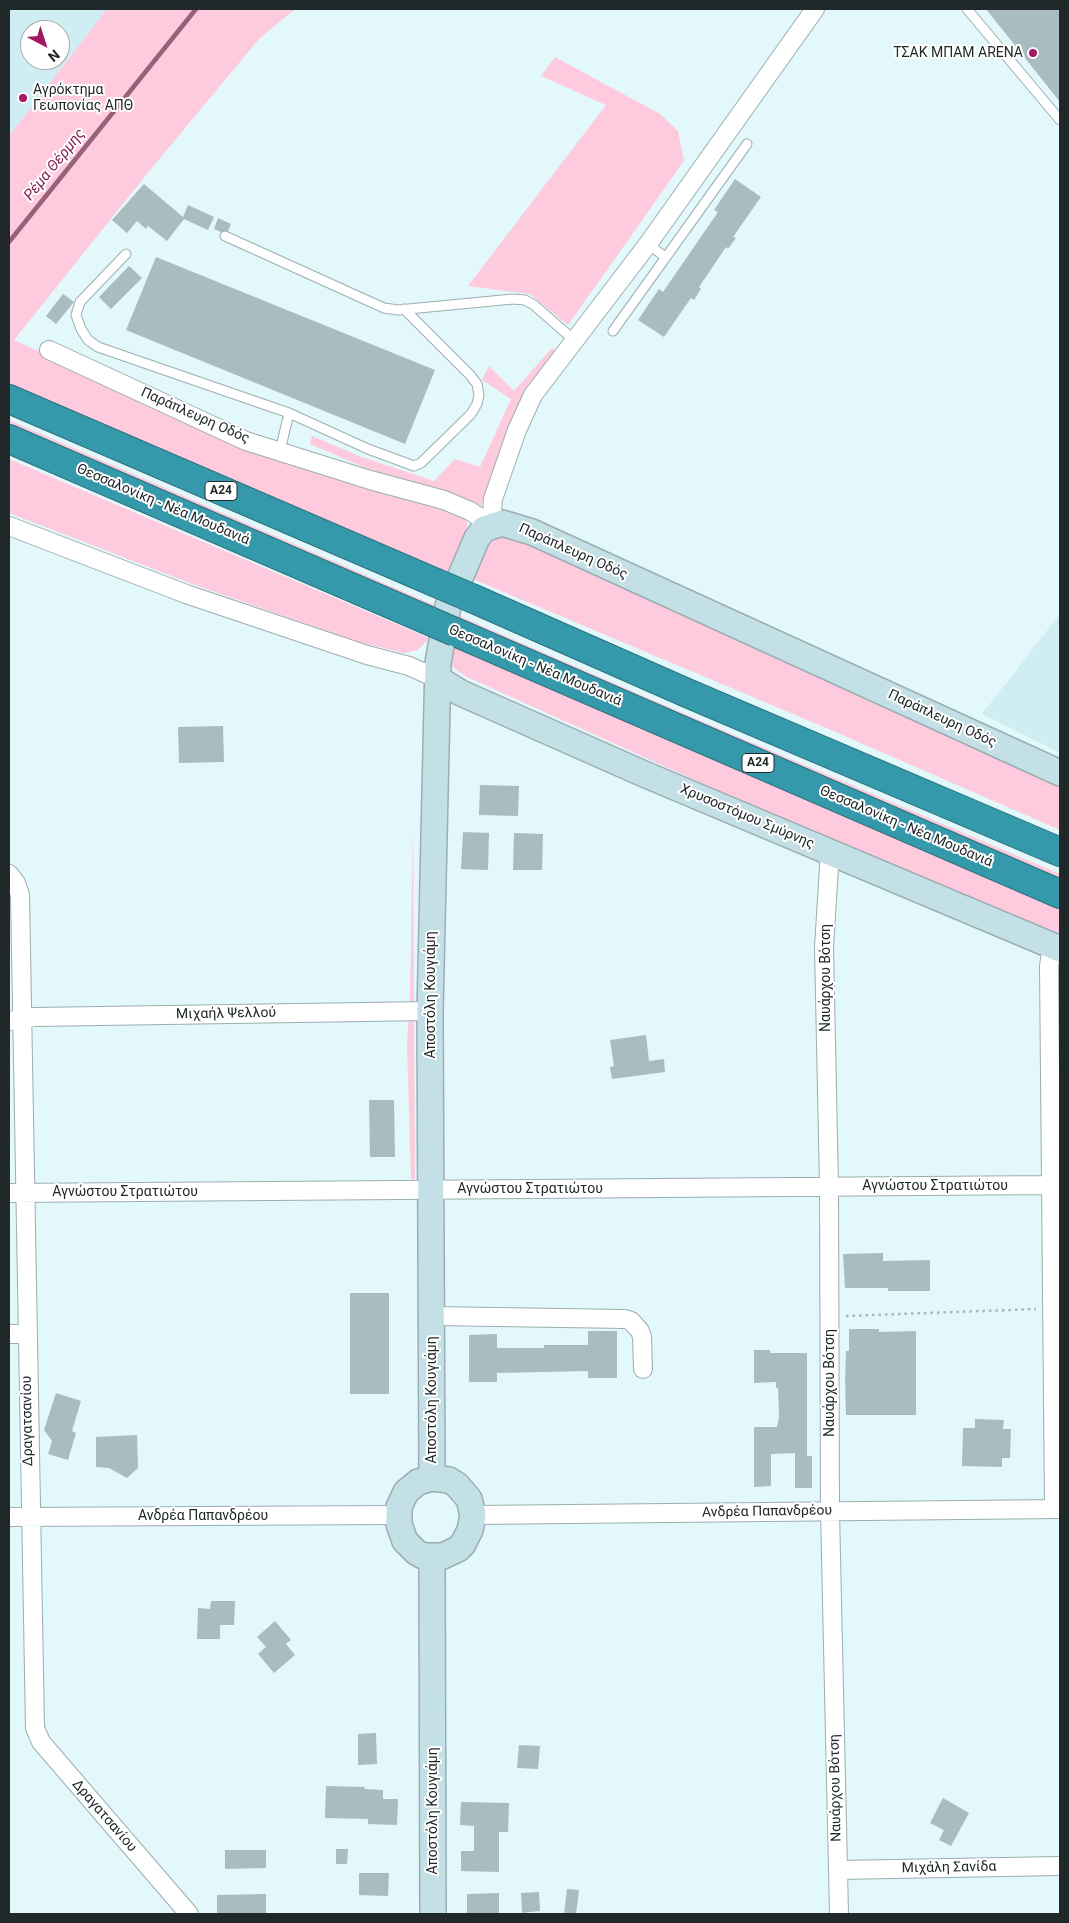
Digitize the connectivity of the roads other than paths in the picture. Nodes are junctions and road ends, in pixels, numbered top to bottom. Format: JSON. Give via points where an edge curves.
{"nodes":[{"id":1,"x":815,"y":9,"type":"edge"},
{"id":2,"x":967,"y":9,"type":"edge"},
{"id":3,"x":1060,"y":120,"type":"edge"},
{"id":4,"x":747,"y":144,"type":"dead end"},
{"id":5,"x":225,"y":236,"type":"dead end"},
{"id":6,"x":648,"y":244,"type":"junction"},
{"id":7,"x":126,"y":254,"type":"dead end"},
{"id":8,"x":665,"y":257,"type":"junction"},
{"id":9,"x":404,"y":309,"type":"junction"},
{"id":10,"x":613,"y":331,"type":"dead end"},
{"id":11,"x":575,"y":341,"type":"junction"},
{"id":12,"x":49,"y":350,"type":"dead end"},
{"id":13,"x":9,"y":400,"type":"edge"},
{"id":14,"x":289,"y":413,"type":"junction"},
{"id":15,"x":9,"y":439,"type":"edge"},
{"id":16,"x":280,"y":451,"type":"junction"},
{"id":17,"x":491,"y":525,"type":"junction"},
{"id":18,"x":9,"y":526,"type":"edge"},
{"id":19,"x":438,"y":679,"type":"junction"},
{"id":20,"x":461,"y":693,"type":"junction"},
{"id":21,"x":436,"y":717,"type":"junction"},
{"id":22,"x":1060,"y":773,"type":"edge"},
{"id":23,"x":830,"y":851,"type":"junction"},
{"id":24,"x":1060,"y":852,"type":"edge"},
{"id":25,"x":9,"y":874,"type":"edge"},
{"id":26,"x":1060,"y":894,"type":"edge"},
{"id":27,"x":1056,"y":947,"type":"edge"},
{"id":28,"x":430,"y":1011,"type":"junction"},
{"id":29,"x":16,"y":1020,"type":"edge"},
{"id":30,"x":1052,"y":1185,"type":"junction"},
{"id":31,"x":830,"y":1187,"type":"junction"},
{"id":32,"x":432,"y":1190,"type":"junction"},
{"id":33,"x":16,"y":1193,"type":"edge"},
{"id":34,"x":432,"y":1316,"type":"junction"},
{"id":35,"x":9,"y":1334,"type":"edge"},
{"id":36,"x":26,"y":1334,"type":"junction"},
{"id":37,"x":643,"y":1369,"type":"dead end"},
{"id":38,"x":432,"y":1478,"type":"junction"},
{"id":39,"x":1057,"y":1509,"type":"edge"},
{"id":40,"x":830,"y":1511,"type":"junction"},
{"id":41,"x":473,"y":1514,"type":"junction"},
{"id":42,"x":398,"y":1515,"type":"junction"},
{"id":43,"x":9,"y":1517,"type":"edge"},
{"id":44,"x":30,"y":1517,"type":"junction"},
{"id":45,"x":432,"y":1557,"type":"junction"},
{"id":46,"x":1060,"y":1866,"type":"edge"},
{"id":47,"x":838,"y":1870,"type":"junction"},
{"id":48,"x":189,"y":1914,"type":"edge"},
{"id":49,"x":433,"y":1914,"type":"edge"},
{"id":50,"x":839,"y":1914,"type":"edge"}],
"edges":[{"from":1,"to":6,"type":"street"},
{"from":2,"to":3,"type":"lane"},
{"from":4,"to":8,"type":"lane"},
{"from":5,"to":9,"type":"lane","via":[[371,303],[384,308]]},
{"from":6,"to":8,"type":"lane"},
{"from":6,"to":11,"type":"street"},
{"from":7,"to":14,"type":"lane","via":[[80,302],[76,314],[88,340],[98,347]]},
{"from":8,"to":10,"type":"lane"},
{"from":9,"to":11,"type":"lane","via":[[525,300]]},
{"from":9,"to":14,"type":"lane","via":[[470,375],[477,384],[479,395],[471,414],[421,463],[410,466]]},
{"from":11,"to":17,"type":"street","via":[[533,395],[524,412],[493,499]]},
{"from":12,"to":16,"type":"street","name":"Παράπλευρη Οδός","via":[[246,441]]},
{"from":13,"to":24,"type":"highway","number":"Α24","bridge":true},
{"from":14,"to":16,"type":"lane"},
{"from":15,"to":26,"type":"highway","name":"Θεσσαλονίκη - Νέα Μουδανιά","number":"Α24","bridge":true},
{"from":16,"to":17,"type":"street","name":"Παράπλευρη Οδός","via":[[444,500]]},
{"from":17,"to":19,"type":"street","name":"Αποστόλη Κουγιάμη","via":[[484,528],[477,538],[448,606]]},
{"from":17,"to":22,"type":"street","name":"Παράπλευρη Οδός","via":[[502,523],[532,532]]},
{"from":18,"to":19,"type":"street","via":[[186,594],[409,666]]},
{"from":19,"to":20,"type":"street","name":"Χρυσοστόμου Σμύρνης"},
{"from":19,"to":21,"type":"street","name":"Αποστόλη Κουγιάμη"},
{"from":20,"to":21,"type":"street","via":[[452,698]]},
{"from":20,"to":23,"type":"street","name":"Χρυσοστόμου Σμύρνης"},
{"from":21,"to":28,"type":"street","name":"Αποστόλη Κουγιάμη"},
{"from":23,"to":27,"type":"street","name":"Χρυσοστόμου Σμύρνης"},
{"from":23,"to":31,"type":"street","name":"Ναυάρχου Βότση","via":[[824,947]]},
{"from":25,"to":29,"type":"street","name":"Δραγατσανίου","via":[[20,895]]},
{"from":27,"to":30,"type":"street","via":[[1049,966]]},
{"from":28,"to":29,"type":"street","name":"Μιχαήλ Ψελλού"},
{"from":28,"to":32,"type":"street","name":"Αποστόλη Κουγιάμη"},
{"from":29,"to":33,"type":"street","name":"Δραγατσανίου"},
{"from":30,"to":31,"type":"street","name":"Αγνώστου Στρατιώτου"},
{"from":30,"to":39,"type":"street"},
{"from":31,"to":32,"type":"street","name":"Αγνώστου Στρατιώτου"},
{"from":31,"to":40,"type":"street","name":"Ναυάρχου Βότση"},
{"from":32,"to":33,"type":"street","name":"Αγνώστου Στρατιώτου"},
{"from":32,"to":34,"type":"street","name":"Αποστόλη Κουγιάμη"},
{"from":33,"to":36,"type":"street","name":"Δραγατσανίου"},
{"from":34,"to":37,"type":"street","via":[[625,1319],[640,1331]]},
{"from":34,"to":38,"type":"street","name":"Αποστόλη Κουγιάμη"},
{"from":35,"to":36,"type":"street"},
{"from":36,"to":44,"type":"street","name":"Δραγατσανίου"},
{"from":38,"to":41,"type":"street","via":[[449,1480],[457,1485],[469,1500]]},
{"from":38,"to":42,"type":"street","via":[[418,1482],[406,1492]]},
{"from":39,"to":40,"type":"street","name":"Ανδρέα Παπανδρέου"},
{"from":40,"to":41,"type":"street","name":"Ανδρέα Παπανδρέου"},
{"from":40,"to":47,"type":"street","name":"Ναυάρχου Βότση"},
{"from":41,"to":45,"type":"street","via":[[467,1537],[458,1549]]},
{"from":42,"to":44,"type":"street","name":"Ανδρέα Παπανδρέου"},
{"from":42,"to":45,"type":"street","via":[[401,1532],[410,1548]]},
{"from":43,"to":44,"type":"street","name":"Ανδρέα Παπανδρέου"},
{"from":44,"to":48,"type":"street","name":"Δραγατσανίου","via":[[36,1733]]},
{"from":45,"to":49,"type":"street","name":"Αποστόλη Κουγιάμη"},
{"from":46,"to":47,"type":"street","name":"Μιχάλη Σανίδα"},
{"from":47,"to":50,"type":"street","name":"Ναυάρχου Βότση"}]}
